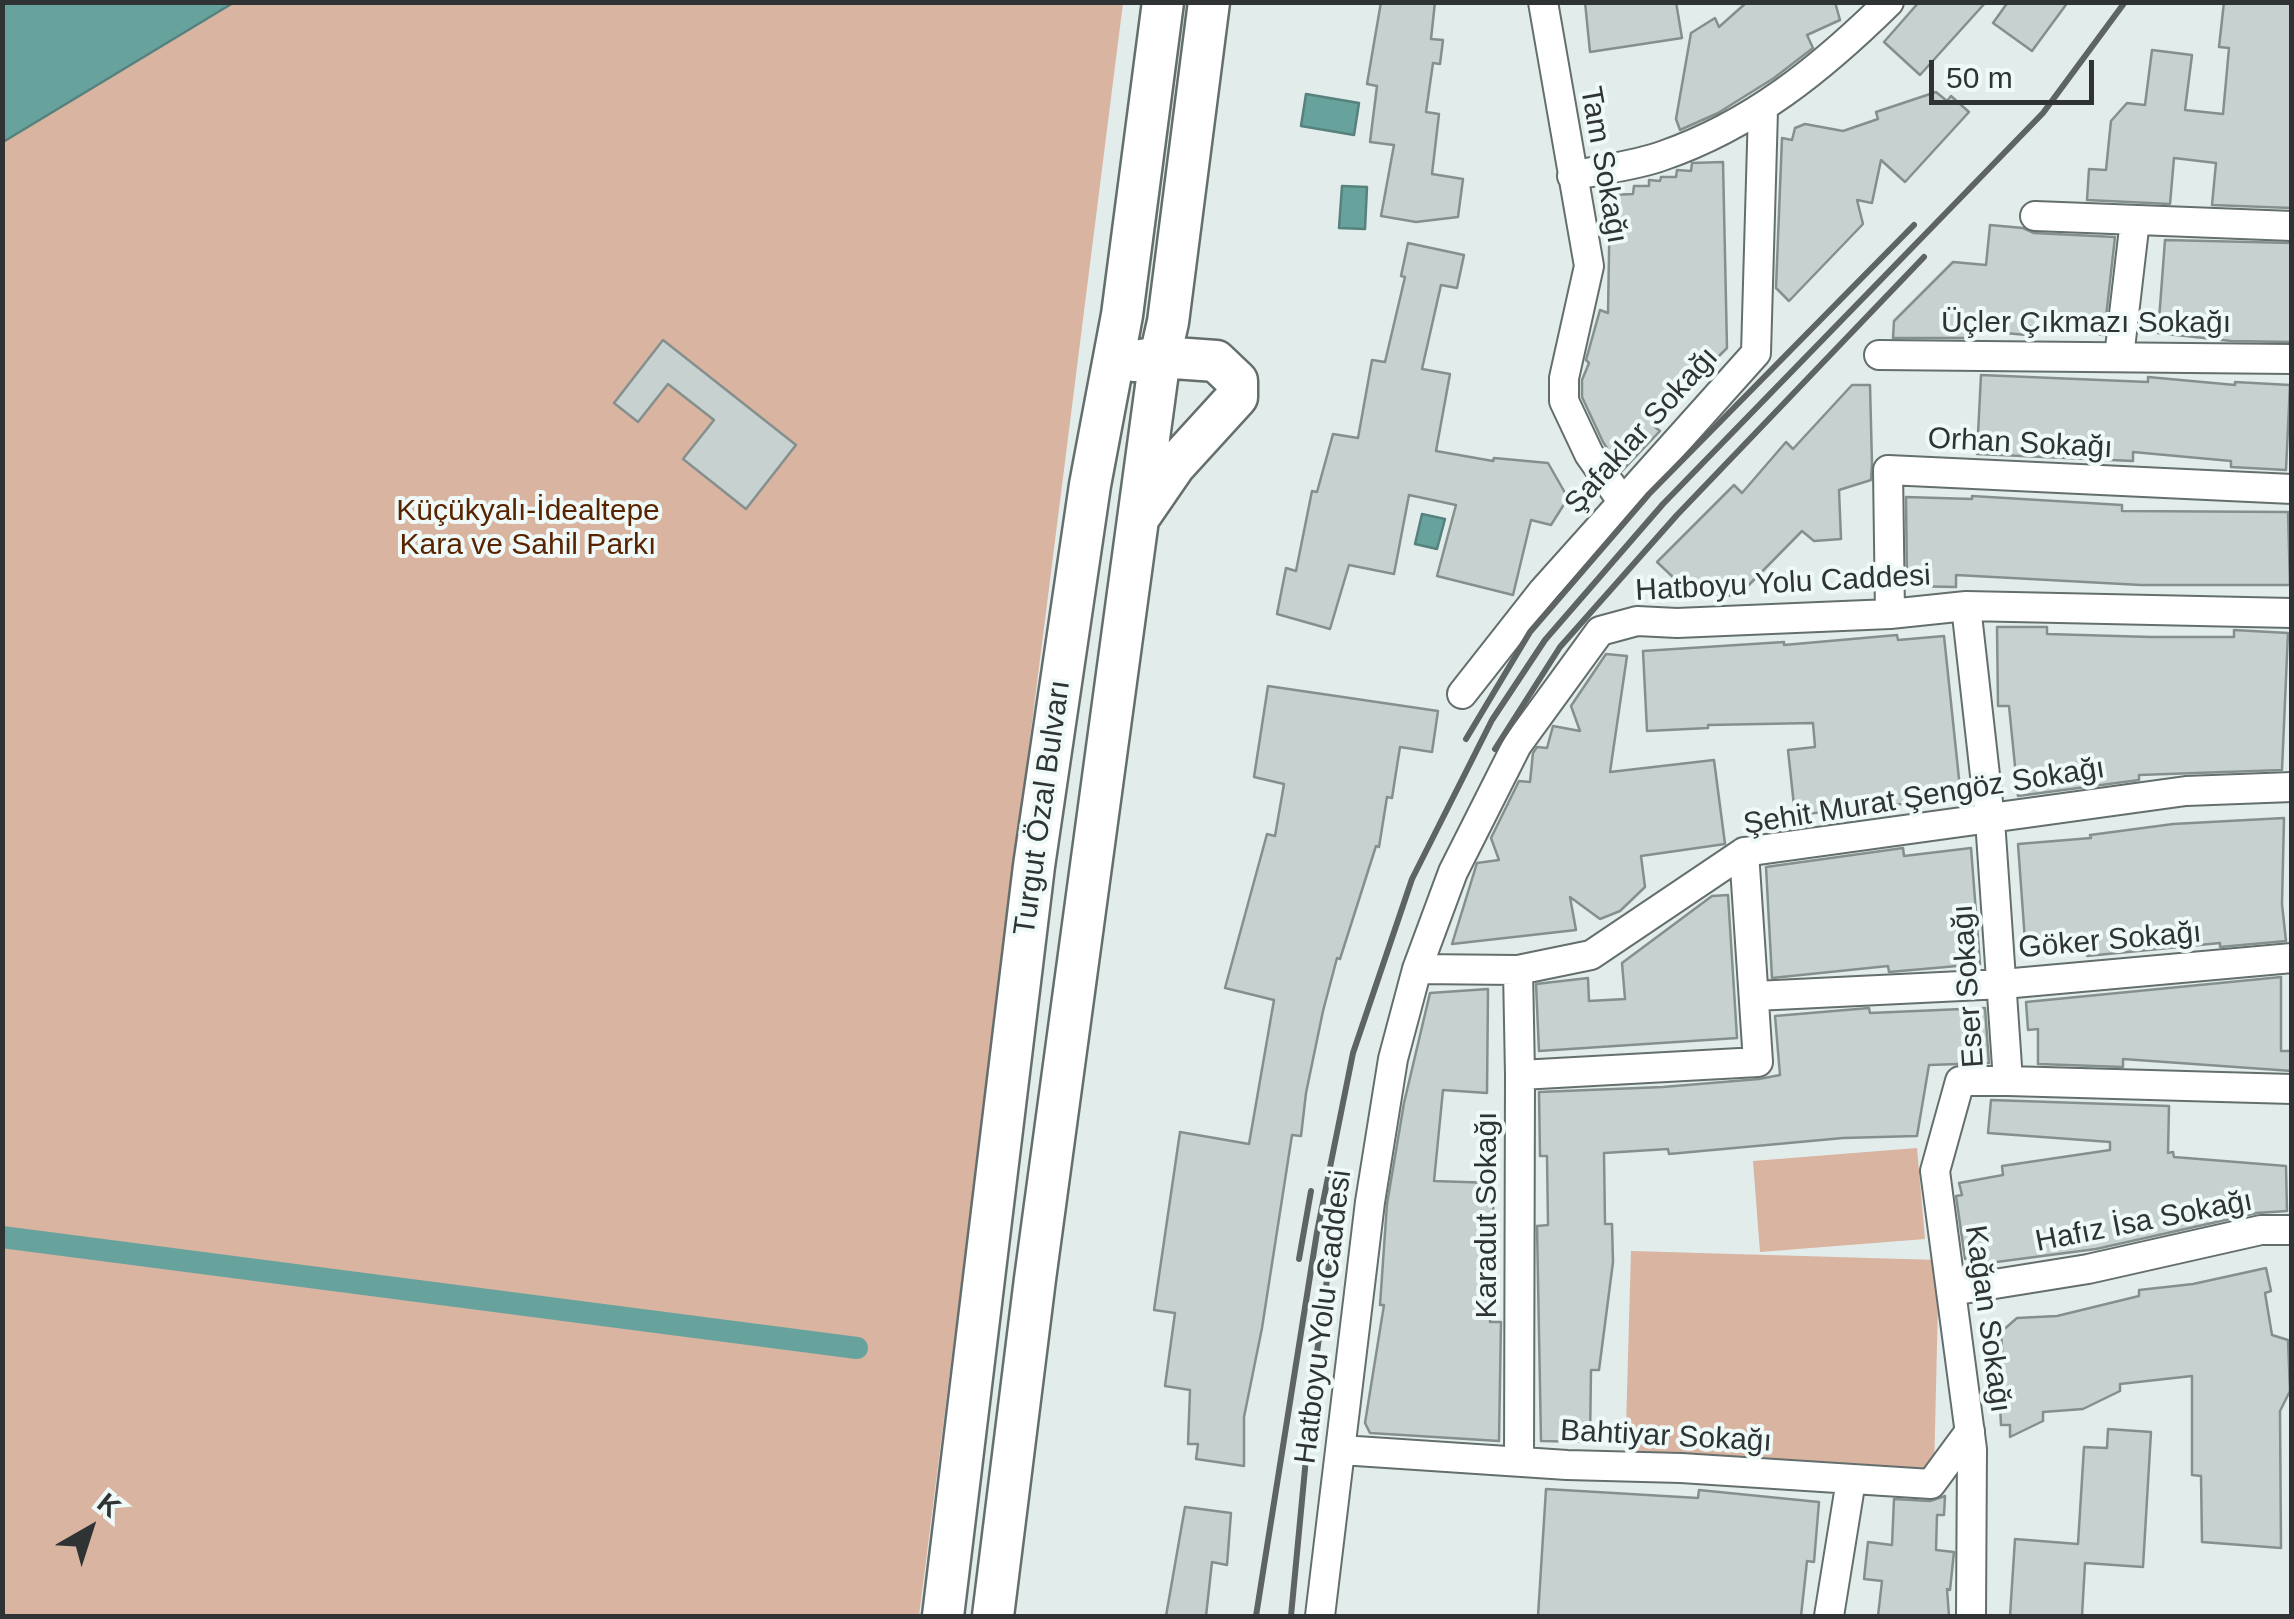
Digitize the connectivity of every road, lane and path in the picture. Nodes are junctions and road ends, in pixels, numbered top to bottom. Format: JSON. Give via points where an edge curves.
{"nodes":[{"id":1,"x":1163,"y":2,"type":"edge"},
{"id":2,"x":1209,"y":2,"type":"edge"},
{"id":3,"x":1543,"y":2,"type":"edge"},
{"id":4,"x":1888,"y":3,"type":"edge"},
{"id":5,"x":1762,"y":110,"type":"junction"},
{"id":6,"x":1572,"y":176,"type":"junction"},
{"id":7,"x":2034,"y":216,"type":"dead end"},
{"id":8,"x":2135,"y":220,"type":"junction"},
{"id":9,"x":2292,"y":226,"type":"edge"},
{"id":10,"x":1879,"y":355,"type":"dead end"},
{"id":11,"x":2119,"y":357,"type":"junction"},
{"id":12,"x":1160,"y":358,"type":"junction"},
{"id":13,"x":2292,"y":359,"type":"edge"},
{"id":14,"x":1109,"y":383,"type":"junction"},
{"id":15,"x":2292,"y":489,"type":"edge"},
{"id":16,"x":1622,"y":500,"type":"junction"},
{"id":17,"x":1137,"y":521,"type":"junction"},
{"id":18,"x":1966,"y":606,"type":"junction"},
{"id":19,"x":2292,"y":613,"type":"edge"},
{"id":20,"x":1890,"y":614,"type":"junction"},
{"id":21,"x":1462,"y":694,"type":"dead end"},
{"id":22,"x":2292,"y":787,"type":"edge"},
{"id":23,"x":1990,"y":820,"type":"junction"},
{"id":24,"x":1744,"y":852,"type":"junction"},
{"id":25,"x":2292,"y":958,"type":"edge"},
{"id":26,"x":1417,"y":969,"type":"junction"},
{"id":27,"x":1518,"y":970,"type":"junction"},
{"id":28,"x":2003,"y":984,"type":"junction"},
{"id":29,"x":1756,"y":996,"type":"junction"},
{"id":30,"x":1520,"y":1075,"type":"junction"},
{"id":31,"x":2008,"y":1081,"type":"junction"},
{"id":32,"x":2292,"y":1089,"type":"edge"},
{"id":33,"x":2292,"y":1230,"type":"edge"},
{"id":34,"x":1951,"y":1291,"type":"junction"},
{"id":35,"x":1970,"y":1431,"type":"junction"},
{"id":36,"x":1341,"y":1450,"type":"junction"},
{"id":37,"x":1519,"y":1460,"type":"junction"},
{"id":38,"x":1851,"y":1480,"type":"junction"},
{"id":39,"x":943,"y":1616,"type":"edge"},
{"id":40,"x":993,"y":1616,"type":"edge"},
{"id":41,"x":1320,"y":1616,"type":"edge"},
{"id":42,"x":1828,"y":1616,"type":"edge"},
{"id":43,"x":1971,"y":1616,"type":"edge"}],
"edges":[{"from":1,"to":14,"type":"highway","name":"Turgut Özal Bulvarı"},
{"from":2,"to":12,"type":"highway","name":"Turgut Özal Bulvarı"},
{"from":3,"to":6,"type":"street","name":"Tam Sokağı"},
{"from":4,"to":5,"type":"street","via":[[1826,64]]},
{"from":5,"to":6,"type":"street","via":[[1662,156]]},
{"from":5,"to":16,"type":"street","name":"Şafaklar Sokağı","via":[[1756,353]]},
{"from":6,"to":16,"type":"street","name":"Tam Sokağı","via":[[1588,266],[1564,402]]},
{"from":7,"to":8,"type":"street"},
{"from":8,"to":9,"type":"street"},
{"from":8,"to":11,"type":"street"},
{"from":10,"to":11,"type":"street","name":"Üçler Çıkmazı Sokağı"},
{"from":11,"to":13,"type":"street","name":"Üçler Çıkmazı Sokağı"},
{"from":12,"to":14,"type":"highway","via":[[1125,365]]},
{"from":12,"to":17,"type":"highway","name":"Turgut Özal Bulvarı"},
{"from":12,"to":17,"type":"highway","via":[[1216,361],[1237,381],[1237,397],[1175,465]]},
{"from":14,"to":39,"type":"highway","name":"Turgut Özal Bulvarı","via":[[1031,884]]},
{"from":15,"to":20,"type":"street","name":"Orhan Sokağı","via":[[1888,470]]},
{"from":16,"to":21,"type":"street","name":"Şafaklar Sokağı"},
{"from":17,"to":40,"type":"highway","name":"Turgut Özal Bulvarı"},
{"from":18,"to":19,"type":"street","name":"Hatboyu Yolu Caddesi"},
{"from":18,"to":20,"type":"street","name":"Hatboyu Yolu Caddesi"},
{"from":18,"to":23,"type":"street","name":"Eser Sokağı"},
{"from":20,"to":26,"type":"street","name":"Hatboyu Yolu Caddesi","via":[[1638,621],[1600,630],[1518,745],[1453,872]]},
{"from":22,"to":23,"type":"street","name":"Şehit Murat Şengöz Sokağı","via":[[2186,791]]},
{"from":23,"to":24,"type":"street","name":"Şehit Murat Şengöz Sokağı"},
{"from":23,"to":28,"type":"street","name":"Eser Sokağı"},
{"from":24,"to":27,"type":"street","name":"Şehit Murat Şengöz Sokağı","via":[[1591,955]]},
{"from":24,"to":29,"type":"street"},
{"from":25,"to":28,"type":"street","name":"Göker Sokağı"},
{"from":26,"to":27,"type":"street","name":"Şehit Murat Şengöz Sokağı"},
{"from":26,"to":36,"type":"street","name":"Hatboyu Yolu Caddesi","via":[[1393,1059],[1370,1202]]},
{"from":27,"to":30,"type":"street","name":"Karadut Sokağı"},
{"from":28,"to":29,"type":"street","name":"Göker Sokağı"},
{"from":28,"to":31,"type":"street","name":"Eser Sokağı"},
{"from":29,"to":30,"type":"street","via":[[1758,1062]]},
{"from":30,"to":37,"type":"street","name":"Karadut Sokağı"},
{"from":31,"to":32,"type":"street","name":"Eser Sokağı"},
{"from":31,"to":34,"type":"street","name":"Kağan Sokağı","via":[[1960,1082],[1935,1171]]},
{"from":33,"to":34,"type":"street","name":"Hafız İsa Sokağı","via":[[2261,1230]]},
{"from":34,"to":35,"type":"street","name":"Kağan Sokağı"},
{"from":35,"to":38,"type":"street","name":"Bahtiyar Sokağı","via":[[1931,1484]]},
{"from":35,"to":43,"type":"street","name":"Kağan Sokağı"},
{"from":36,"to":37,"type":"street","name":"Bahtiyar Sokağı"},
{"from":36,"to":41,"type":"street","name":"Hatboyu Yolu Caddesi"},
{"from":37,"to":38,"type":"street","name":"Bahtiyar Sokağı"},
{"from":38,"to":42,"type":"street"}]}
